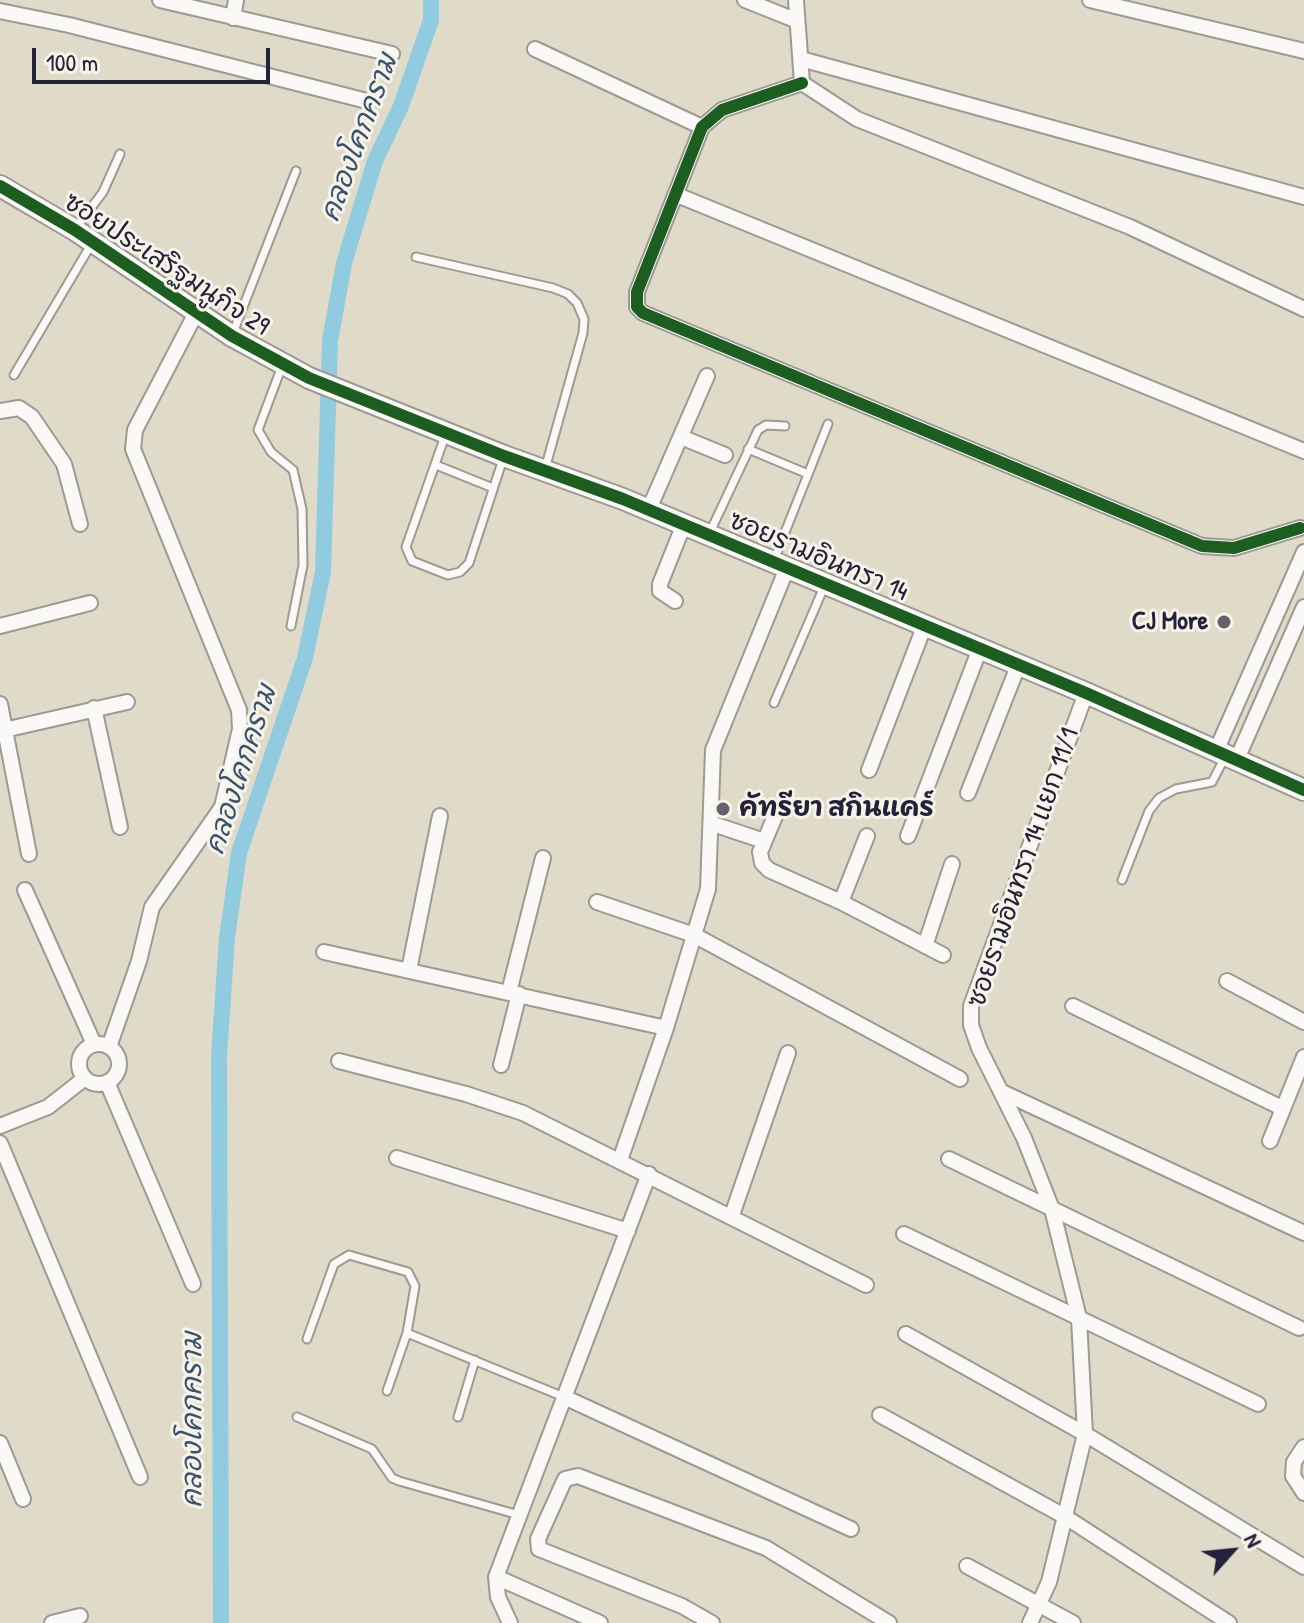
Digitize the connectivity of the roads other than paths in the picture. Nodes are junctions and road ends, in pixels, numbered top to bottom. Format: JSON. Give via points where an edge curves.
{"nodes":[{"id":1,"x":160,"y":0,"type":"edge"},
{"id":2,"x":236,"y":0,"type":"edge"},
{"id":3,"x":745,"y":0,"type":"edge"},
{"id":4,"x":796,"y":0,"type":"edge"},
{"id":5,"x":1090,"y":0,"type":"edge"},
{"id":6,"x":0,"y":11,"type":"edge"},
{"id":7,"x":233,"y":18,"type":"junction"},
{"id":8,"x":795,"y":20,"type":"junction"},
{"id":9,"x":535,"y":49,"type":"dead end"},
{"id":10,"x":1304,"y":51,"type":"edge"},
{"id":11,"x":392,"y":54,"type":"dead end"},
{"id":12,"x":801,"y":59,"type":"junction"},
{"id":13,"x":802,"y":83,"type":"junction"},
{"id":14,"x":363,"y":100,"type":"dead end"},
{"id":15,"x":702,"y":127,"type":"junction"},
{"id":16,"x":120,"y":154,"type":"dead end"},
{"id":17,"x":296,"y":171,"type":"dead end"},
{"id":18,"x":0,"y":186,"type":"edge"},
{"id":19,"x":677,"y":195,"type":"junction"},
{"id":20,"x":1304,"y":197,"type":"edge"},
{"id":21,"x":75,"y":230,"type":"junction"},
{"id":22,"x":93,"y":242,"type":"junction"},
{"id":23,"x":416,"y":257,"type":"dead end"},
{"id":24,"x":1304,"y":309,"type":"edge"},
{"id":25,"x":196,"y":313,"type":"junction"},
{"id":26,"x":232,"y":336,"type":"junction"},
{"id":27,"x":282,"y":366,"type":"junction"},
{"id":28,"x":14,"y":375,"type":"dead end"},
{"id":29,"x":707,"y":376,"type":"dead end"},
{"id":30,"x":309,"y":378,"type":"joint"},
{"id":31,"x":0,"y":411,"type":"edge"},
{"id":32,"x":828,"y":424,"type":"dead end"},
{"id":33,"x":785,"y":426,"type":"dead end"},
{"id":34,"x":445,"y":434,"type":"junction"},
{"id":35,"x":681,"y":437,"type":"junction"},
{"id":36,"x":748,"y":449,"type":"junction"},
{"id":37,"x":1304,"y":451,"type":"edge"},
{"id":38,"x":725,"y":455,"type":"dead end"},
{"id":39,"x":504,"y":456,"type":"junction"},
{"id":40,"x":436,"y":465,"type":"junction"},
{"id":41,"x":544,"y":471,"type":"junction"},
{"id":42,"x":808,"y":474,"type":"junction"},
{"id":43,"x":493,"y":488,"type":"junction"},
{"id":44,"x":649,"y":509,"type":"junction"},
{"id":45,"x":80,"y":524,"type":"dead end"},
{"id":46,"x":684,"y":524,"type":"junction"},
{"id":47,"x":1302,"y":525,"type":"edge"},
{"id":48,"x":709,"y":535,"type":"junction"},
{"id":49,"x":1304,"y":550,"type":"edge"},
{"id":50,"x":780,"y":565,"type":"junction"},
{"id":51,"x":825,"y":584,"type":"junction"},
{"id":52,"x":675,"y":601,"type":"dead end"},
{"id":53,"x":90,"y":603,"type":"dead end"},
{"id":54,"x":1304,"y":607,"type":"edge"},
{"id":55,"x":0,"y":626,"type":"edge"},
{"id":56,"x":291,"y":626,"type":"dead end"},
{"id":57,"x":924,"y":627,"type":"junction"},
{"id":58,"x":979,"y":651,"type":"junction"},
{"id":59,"x":1018,"y":666,"type":"junction"},
{"id":60,"x":1086,"y":693,"type":"junction"},
{"id":61,"x":127,"y":702,"type":"dead end"},
{"id":62,"x":774,"y":703,"type":"dead end"},
{"id":63,"x":0,"y":704,"type":"edge"},
{"id":64,"x":94,"y":708,"type":"junction"},
{"id":65,"x":2,"y":731,"type":"edge"},
{"id":66,"x":1226,"y":755,"type":"junction"},
{"id":67,"x":869,"y":770,"type":"dead end"},
{"id":68,"x":1304,"y":790,"type":"edge"},
{"id":69,"x":968,"y":793,"type":"dead end"},
{"id":70,"x":778,"y":809,"type":"dead end"},
{"id":71,"x":440,"y":816,"type":"dead end"},
{"id":72,"x":713,"y":824,"type":"junction"},
{"id":73,"x":120,"y":827,"type":"dead end"},
{"id":74,"x":867,"y":836,"type":"dead end"},
{"id":75,"x":908,"y":836,"type":"dead end"},
{"id":76,"x":764,"y":841,"type":"junction"},
{"id":77,"x":29,"y":854,"type":"dead end"},
{"id":78,"x":543,"y":858,"type":"dead end"},
{"id":79,"x":952,"y":864,"type":"dead end"},
{"id":80,"x":1122,"y":880,"type":"dead end"},
{"id":81,"x":25,"y":890,"type":"dead end"},
{"id":82,"x":597,"y":902,"type":"dead end"},
{"id":83,"x":841,"y":902,"type":"junction"},
{"id":84,"x":694,"y":935,"type":"junction"},
{"id":85,"x":925,"y":946,"type":"junction"},
{"id":86,"x":324,"y":952,"type":"dead end"},
{"id":87,"x":943,"y":955,"type":"dead end"},
{"id":88,"x":409,"y":970,"type":"junction"},
{"id":89,"x":1227,"y":981,"type":"dead end"},
{"id":90,"x":514,"y":993,"type":"junction"},
{"id":91,"x":1073,"y":1006,"type":"dead end"},
{"id":92,"x":1304,"y":1022,"type":"edge"},
{"id":93,"x":666,"y":1028,"type":"junction"},
{"id":94,"x":102,"y":1046,"type":"junction"},
{"id":95,"x":788,"y":1053,"type":"dead end"},
{"id":96,"x":1304,"y":1057,"type":"edge"},
{"id":97,"x":339,"y":1061,"type":"dead end"},
{"id":98,"x":501,"y":1065,"type":"dead end"},
{"id":99,"x":85,"y":1078,"type":"junction"},
{"id":100,"x":960,"y":1079,"type":"dead end"},
{"id":101,"x":107,"y":1082,"type":"junction"},
{"id":102,"x":1002,"y":1092,"type":"junction"},
{"id":103,"x":1282,"y":1108,"type":"junction"},
{"id":104,"x":0,"y":1126,"type":"edge"},
{"id":105,"x":1270,"y":1141,"type":"dead end"},
{"id":106,"x":0,"y":1143,"type":"edge"},
{"id":107,"x":397,"y":1158,"type":"dead end"},
{"id":108,"x":949,"y":1159,"type":"dead end"},
{"id":109,"x":620,"y":1160,"type":"junction"},
{"id":110,"x":649,"y":1174,"type":"junction"},
{"id":111,"x":1052,"y":1209,"type":"junction"},
{"id":112,"x":732,"y":1215,"type":"junction"},
{"id":113,"x":628,"y":1231,"type":"junction"},
{"id":114,"x":1304,"y":1233,"type":"edge"},
{"id":115,"x":904,"y":1234,"type":"dead end"},
{"id":116,"x":193,"y":1284,"type":"dead end"},
{"id":117,"x":866,"y":1285,"type":"dead end"},
{"id":118,"x":1079,"y":1318,"type":"junction"},
{"id":119,"x":1299,"y":1328,"type":"dead end"},
{"id":120,"x":407,"y":1333,"type":"junction"},
{"id":121,"x":906,"y":1334,"type":"dead end"},
{"id":122,"x":307,"y":1339,"type":"dead end"},
{"id":123,"x":475,"y":1360,"type":"junction"},
{"id":124,"x":387,"y":1391,"type":"dead end"},
{"id":125,"x":564,"y":1397,"type":"junction"},
{"id":126,"x":1258,"y":1404,"type":"dead end"},
{"id":127,"x":880,"y":1415,"type":"dead end"},
{"id":128,"x":297,"y":1417,"type":"dead end"},
{"id":129,"x":458,"y":1417,"type":"dead end"},
{"id":130,"x":1084,"y":1422,"type":"junction"},
{"id":131,"x":0,"y":1443,"type":"edge"},
{"id":132,"x":1304,"y":1447,"type":"edge"},
{"id":133,"x":140,"y":1477,"type":"dead end"},
{"id":134,"x":1304,"y":1493,"type":"edge"},
{"id":135,"x":23,"y":1499,"type":"dead end"},
{"id":136,"x":519,"y":1515,"type":"junction"},
{"id":137,"x":1064,"y":1516,"type":"junction"},
{"id":138,"x":851,"y":1529,"type":"dead end"},
{"id":139,"x":967,"y":1566,"type":"dead end"},
{"id":140,"x":1304,"y":1567,"type":"edge"},
{"id":141,"x":496,"y":1577,"type":"junction"},
{"id":142,"x":1039,"y":1603,"type":"junction"},
{"id":143,"x":80,"y":1616,"type":"dead end"},
{"id":144,"x":52,"y":1623,"type":"edge"},
{"id":145,"x":510,"y":1623,"type":"edge"},
{"id":146,"x":600,"y":1623,"type":"edge"},
{"id":147,"x":712,"y":1623,"type":"edge"},
{"id":148,"x":889,"y":1623,"type":"edge"},
{"id":149,"x":1030,"y":1623,"type":"edge"},
{"id":150,"x":1073,"y":1623,"type":"edge"},
{"id":151,"x":1229,"y":1623,"type":"edge"}],
"edges":[{"from":1,"to":7,"type":"street"},
{"from":2,"to":7,"type":"street"},
{"from":3,"to":8,"type":"street"},
{"from":4,"to":8,"type":"street"},
{"from":5,"to":10,"type":"street"},
{"from":6,"to":14,"type":"street"},
{"from":7,"to":11,"type":"street"},
{"from":8,"to":12,"type":"street"},
{"from":9,"to":15,"type":"street"},
{"from":12,"to":13,"type":"street"},
{"from":12,"to":20,"type":"street"},
{"from":13,"to":15,"type":"street","via":[[722,110]]},
{"from":13,"to":24,"type":"street","via":[[857,119],[1130,227]]},
{"from":15,"to":19,"type":"street"},
{"from":16,"to":21,"type":"lane","via":[[103,192]]},
{"from":17,"to":26,"type":"lane"},
{"from":18,"to":21,"type":"street","name":"ซอยประเสริฐมนูกิจ 29"},
{"from":19,"to":37,"type":"street"},
{"from":19,"to":47,"type":"street","via":[[637,292],[637,307],[651,319],[1202,546],[1234,548]]},
{"from":21,"to":22,"type":"street","name":"ซอยประเสริฐมนูกิจ 29"},
{"from":22,"to":25,"type":"street","name":"ซอยประเสริฐมนูกิจ 29"},
{"from":22,"to":28,"type":"lane"},
{"from":23,"to":41,"type":"lane","via":[[553,288],[577,303],[583,333]]},
{"from":25,"to":26,"type":"street","name":"ซอยประเสริฐมนูกิจ 29"},
{"from":25,"to":94,"type":"street","via":[[133,443],[239,710],[240,729],[222,807],[152,907],[139,961]]},
{"from":26,"to":27,"type":"street","name":"ซอยประเสริฐมนูกิจ 29"},
{"from":27,"to":30,"type":"street","name":"ซอยประเสริฐมนูกิจ 29"},
{"from":27,"to":56,"type":"lane","via":[[258,430],[271,452],[293,470],[302,509],[303,565]]},
{"from":29,"to":35,"type":"street"},
{"from":30,"to":34,"type":"street","name":"ซอยรามอินทรา 14"},
{"from":31,"to":45,"type":"street","via":[[19,408],[32,417],[64,464]]},
{"from":32,"to":42,"type":"lane"},
{"from":33,"to":36,"type":"lane","via":[[762,426]]},
{"from":34,"to":39,"type":"street","name":"ซอยรามอินทรา 14"},
{"from":34,"to":40,"type":"lane"},
{"from":35,"to":38,"type":"street"},
{"from":35,"to":44,"type":"street"},
{"from":36,"to":42,"type":"lane"},
{"from":36,"to":48,"type":"lane"},
{"from":39,"to":41,"type":"street","name":"ซอยรามอินทรา 14"},
{"from":39,"to":43,"type":"lane"},
{"from":40,"to":43,"type":"lane"},
{"from":40,"to":43,"type":"lane","via":[[407,541],[412,561],[448,575],[460,572],[469,563]]},
{"from":41,"to":44,"type":"street","name":"ซอยรามอินทรา 14"},
{"from":42,"to":50,"type":"lane"},
{"from":44,"to":46,"type":"street","name":"ซอยรามอินทรา 14"},
{"from":46,"to":48,"type":"street","name":"ซอยรามอินทรา 14"},
{"from":46,"to":52,"type":"street","via":[[660,584],[660,591]]},
{"from":47,"to":49,"type":"street","via":[[1299,540]]},
{"from":48,"to":50,"type":"street","name":"ซอยรามอินทรา 14"},
{"from":49,"to":66,"type":"street"},
{"from":50,"to":51,"type":"street","name":"ซอยรามอินทรา 14"},
{"from":50,"to":72,"type":"street","via":[[713,750]]},
{"from":51,"to":57,"type":"street","name":"ซอยรามอินทรา 14"},
{"from":51,"to":62,"type":"lane"},
{"from":53,"to":55,"type":"street"},
{"from":54,"to":66,"type":"street"},
{"from":57,"to":58,"type":"street","name":"ซอยรามอินทรา 14"},
{"from":57,"to":67,"type":"street"},
{"from":58,"to":59,"type":"street","name":"ซอยรามอินทรา 14"},
{"from":58,"to":75,"type":"street"},
{"from":59,"to":60,"type":"street","name":"ซอยรามอินทรา 14"},
{"from":59,"to":69,"type":"street"},
{"from":60,"to":66,"type":"street","name":"ซอยรามอินทรา 14"},
{"from":60,"to":102,"type":"street","name":"ซอยรามอินทรา 14 แยก 11/1","via":[[971,1006],[979,1048]]},
{"from":61,"to":64,"type":"street"},
{"from":63,"to":65,"type":"street"},
{"from":64,"to":65,"type":"street"},
{"from":64,"to":73,"type":"street"},
{"from":65,"to":77,"type":"street"},
{"from":66,"to":68,"type":"street","name":"ซอยรามอินทรา 14"},
{"from":66,"to":80,"type":"lane","via":[[1212,782],[1159,798]]},
{"from":70,"to":76,"type":"street"},
{"from":71,"to":88,"type":"street"},
{"from":72,"to":76,"type":"street"},
{"from":72,"to":84,"type":"street","via":[[708,889]]},
{"from":74,"to":83,"type":"street"},
{"from":76,"to":83,"type":"street","via":[[762,863],[769,870]]},
{"from":78,"to":90,"type":"street"},
{"from":79,"to":85,"type":"street"},
{"from":81,"to":94,"type":"street"},
{"from":82,"to":84,"type":"street"},
{"from":83,"to":85,"type":"street"},
{"from":84,"to":93,"type":"street"},
{"from":84,"to":100,"type":"street"},
{"from":85,"to":87,"type":"street"},
{"from":86,"to":88,"type":"street"},
{"from":88,"to":90,"type":"street"},
{"from":89,"to":92,"type":"street"},
{"from":90,"to":93,"type":"street"},
{"from":90,"to":98,"type":"street"},
{"from":91,"to":103,"type":"street"},
{"from":93,"to":109,"type":"street"},
{"from":94,"to":99,"type":"street","via":[[84,1050],[79,1061]]},
{"from":94,"to":101,"type":"street","via":[[115,1053],[118,1067]]},
{"from":95,"to":112,"type":"street"},
{"from":96,"to":103,"type":"street"},
{"from":97,"to":109,"type":"street","via":[[508,1108]]},
{"from":99,"to":101,"type":"street"},
{"from":99,"to":104,"type":"street","via":[[48,1107]]},
{"from":101,"to":116,"type":"street"},
{"from":102,"to":111,"type":"street","name":"ซอยรามอินทรา 14 แยก 11/1"},
{"from":102,"to":114,"type":"street"},
{"from":103,"to":105,"type":"street"},
{"from":106,"to":133,"type":"street"},
{"from":107,"to":113,"type":"street"},
{"from":108,"to":111,"type":"street"},
{"from":109,"to":110,"type":"street"},
{"from":110,"to":112,"type":"street"},
{"from":110,"to":113,"type":"street"},
{"from":111,"to":118,"type":"street","name":"ซอยรามอินทรา 14 แยก 11/1"},
{"from":111,"to":119,"type":"street"},
{"from":112,"to":117,"type":"street"},
{"from":113,"to":125,"type":"street"},
{"from":115,"to":118,"type":"street"},
{"from":118,"to":126,"type":"street"},
{"from":118,"to":130,"type":"street","name":"ซอยรามอินทรา 14 แยก 11/1"},
{"from":120,"to":122,"type":"lane","via":[[415,1286],[408,1272],[349,1255],[334,1264]]},
{"from":120,"to":123,"type":"lane"},
{"from":120,"to":124,"type":"lane"},
{"from":121,"to":130,"type":"street"},
{"from":123,"to":125,"type":"lane"},
{"from":123,"to":129,"type":"lane"},
{"from":125,"to":136,"type":"street"},
{"from":125,"to":138,"type":"street"},
{"from":127,"to":137,"type":"street"},
{"from":128,"to":136,"type":"lane","via":[[372,1449],[392,1478]]},
{"from":130,"to":137,"type":"street","name":"ซอยรามอินทรา 14 แยก 11/1"},
{"from":130,"to":140,"type":"street"},
{"from":131,"to":135,"type":"street"},
{"from":132,"to":134,"type":"street","via":[[1294,1462],[1293,1476]]},
{"from":136,"to":141,"type":"street"},
{"from":137,"to":142,"type":"street","name":"ซอยรามอินทรา 14 แยก 11/1"},
{"from":137,"to":151,"type":"street"},
{"from":139,"to":142,"type":"street"},
{"from":141,"to":145,"type":"street"},
{"from":141,"to":146,"type":"street"},
{"from":142,"to":149,"type":"street","name":"ซอยรามอินทรา 14 แยก 11/1"},
{"from":142,"to":150,"type":"street"},
{"from":143,"to":144,"type":"street"},
{"from":147,"to":148,"type":"street","via":[[539,1549],[538,1539],[565,1479],[578,1476],[766,1548]]}]}
